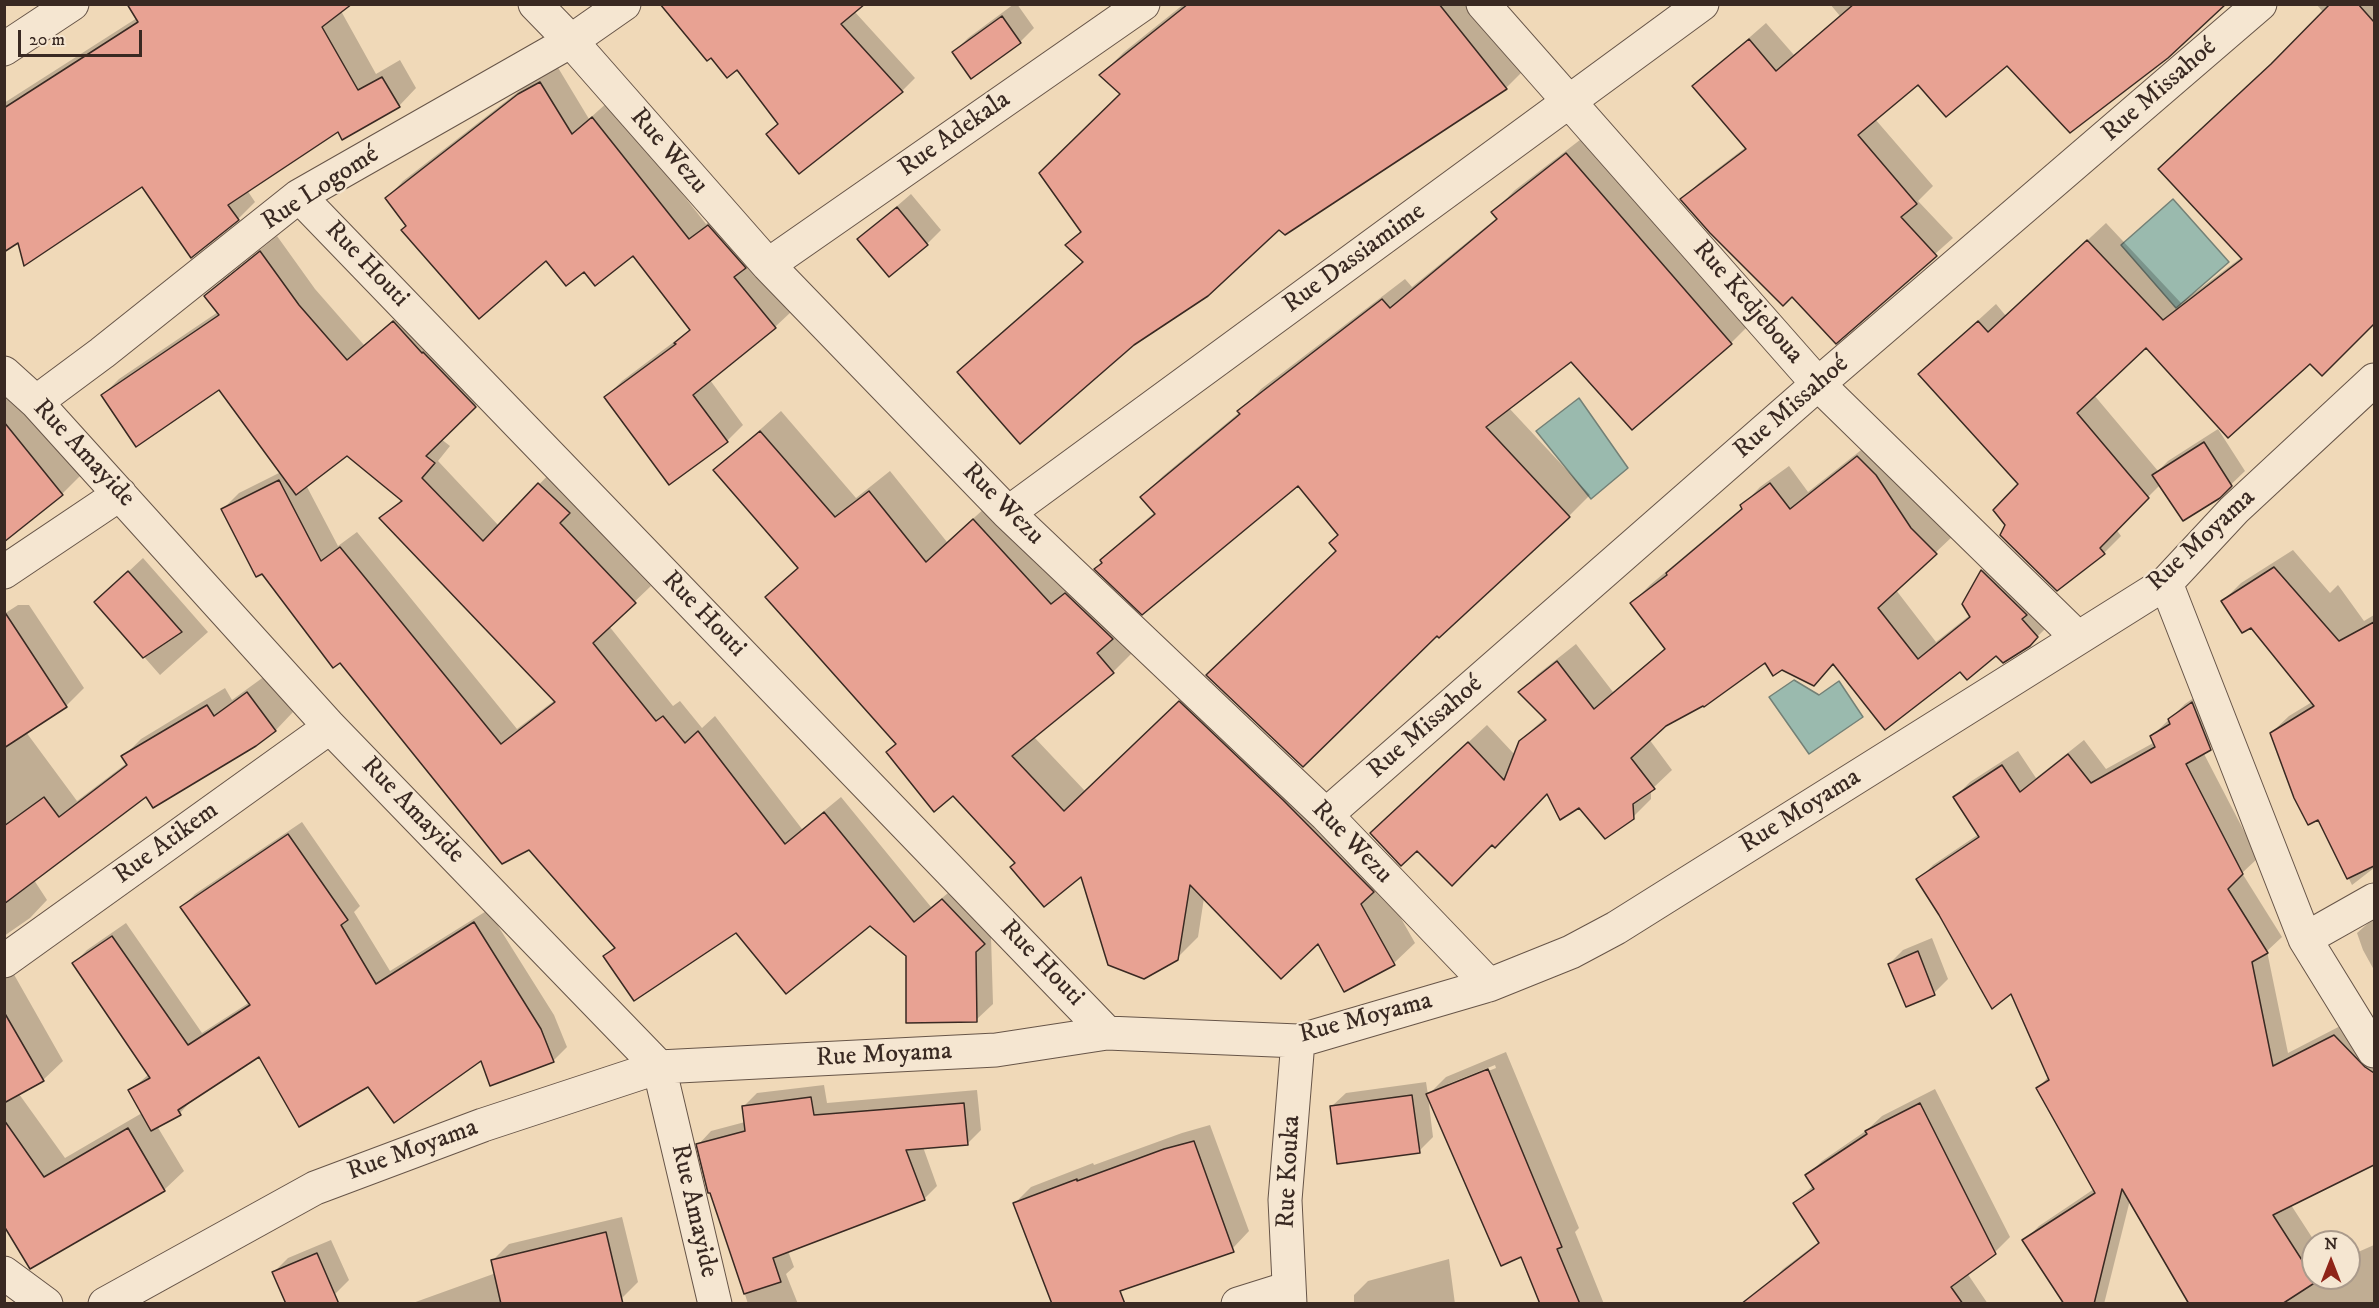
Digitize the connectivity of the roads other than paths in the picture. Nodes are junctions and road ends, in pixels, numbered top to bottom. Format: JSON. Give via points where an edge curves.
{"nodes":[{"id":1,"x":72,"y":4,"type":"edge"},
{"id":2,"x":535,"y":4,"type":"edge"},
{"id":3,"x":624,"y":4,"type":"edge"},
{"id":4,"x":1143,"y":4,"type":"edge"},
{"id":5,"x":1483,"y":4,"type":"edge"},
{"id":6,"x":1702,"y":4,"type":"edge"},
{"id":7,"x":2260,"y":4,"type":"edge"},
{"id":8,"x":571,"y":41,"type":"junction"},
{"id":9,"x":4,"y":49,"type":"edge"},
{"id":10,"x":1570,"y":102,"type":"junction"},
{"id":11,"x":299,"y":196,"type":"junction"},
{"id":12,"x":768,"y":265,"type":"junction"},
{"id":13,"x":4,"y":373,"type":"edge"},
{"id":14,"x":2374,"y":380,"type":"edge"},
{"id":15,"x":1818,"y":384,"type":"junction"},
{"id":16,"x":36,"y":402,"type":"junction"},
{"id":17,"x":120,"y":494,"type":"junction"},
{"id":18,"x":1008,"y":513,"type":"junction"},
{"id":19,"x":4,"y":572,"type":"edge"},
{"id":20,"x":2166,"y":583,"type":"junction"},
{"id":21,"x":2077,"y":637,"type":"junction"},
{"id":22,"x":330,"y":727,"type":"junction"},
{"id":23,"x":1326,"y":815,"type":"junction"},
{"id":24,"x":2374,"y":900,"type":"edge"},
{"id":25,"x":2305,"y":939,"type":"junction"},
{"id":26,"x":4,"y":961,"type":"edge"},
{"id":27,"x":1489,"y":985,"type":"junction"},
{"id":28,"x":1107,"y":1033,"type":"junction"},
{"id":29,"x":1298,"y":1041,"type":"junction"},
{"id":30,"x":2374,"y":1051,"type":"edge"},
{"id":31,"x":658,"y":1067,"type":"junction"},
{"id":32,"x":4,"y":1273,"type":"edge"},
{"id":33,"x":1289,"y":1296,"type":"edge"},
{"id":34,"x":46,"y":1304,"type":"edge"},
{"id":35,"x":105,"y":1304,"type":"edge"},
{"id":36,"x":715,"y":1304,"type":"edge"},
{"id":37,"x":1238,"y":1304,"type":"edge"}],
"edges":[{"from":1,"to":9,"type":"street"},
{"from":2,"to":8,"type":"street","name":"Rue Wezu"},
{"from":3,"to":8,"type":"street","name":"Rue Logomé"},
{"from":4,"to":12,"type":"street","name":"Rue Adekala"},
{"from":5,"to":10,"type":"street","name":"Rue Kedjeboua"},
{"from":6,"to":10,"type":"street","name":"Rue Dassiamime"},
{"from":7,"to":15,"type":"street","name":"Rue Missahoé"},
{"from":8,"to":11,"type":"street","name":"Rue Logomé"},
{"from":8,"to":12,"type":"street","name":"Rue Wezu"},
{"from":10,"to":15,"type":"street","name":"Rue Kedjeboua"},
{"from":10,"to":18,"type":"street","name":"Rue Dassiamime"},
{"from":11,"to":16,"type":"street","name":"Rue Logomé"},
{"from":11,"to":28,"type":"street","name":"Rue Houti"},
{"from":12,"to":18,"type":"street","name":"Rue Wezu"},
{"from":13,"to":16,"type":"street","name":"Rue Amayide"},
{"from":14,"to":20,"type":"street","name":"Rue Moyama","via":[[2234,510]]},
{"from":15,"to":21,"type":"street","name":"Rue Kedjeboua"},
{"from":15,"to":23,"type":"street","name":"Rue Missahoé"},
{"from":16,"to":17,"type":"street","name":"Rue Amayide"},
{"from":17,"to":19,"type":"street"},
{"from":17,"to":22,"type":"street","name":"Rue Amayide"},
{"from":18,"to":23,"type":"street","name":"Rue Wezu"},
{"from":20,"to":21,"type":"street","name":"Rue Moyama"},
{"from":20,"to":25,"type":"street"},
{"from":21,"to":27,"type":"street","name":"Rue Moyama","via":[[1616,928],[1571,952]]},
{"from":22,"to":26,"type":"street","name":"Rue Atikem"},
{"from":22,"to":31,"type":"street","name":"Rue Amayide"},
{"from":23,"to":27,"type":"street","name":"Rue Wezu"},
{"from":24,"to":25,"type":"street"},
{"from":25,"to":30,"type":"street"},
{"from":27,"to":29,"type":"street","name":"Rue Moyama"},
{"from":28,"to":29,"type":"street","name":"Rue Moyama"},
{"from":28,"to":31,"type":"street","name":"Rue Moyama","via":[[996,1050]]},
{"from":29,"to":33,"type":"street","name":"Rue Kouka","via":[[1285,1200]]},
{"from":31,"to":35,"type":"street","name":"Rue Moyama","via":[[483,1125],[315,1188]]},
{"from":31,"to":36,"type":"street","name":"Rue Amayide"},
{"from":32,"to":34,"type":"street"},
{"from":33,"to":37,"type":"street"}]}
